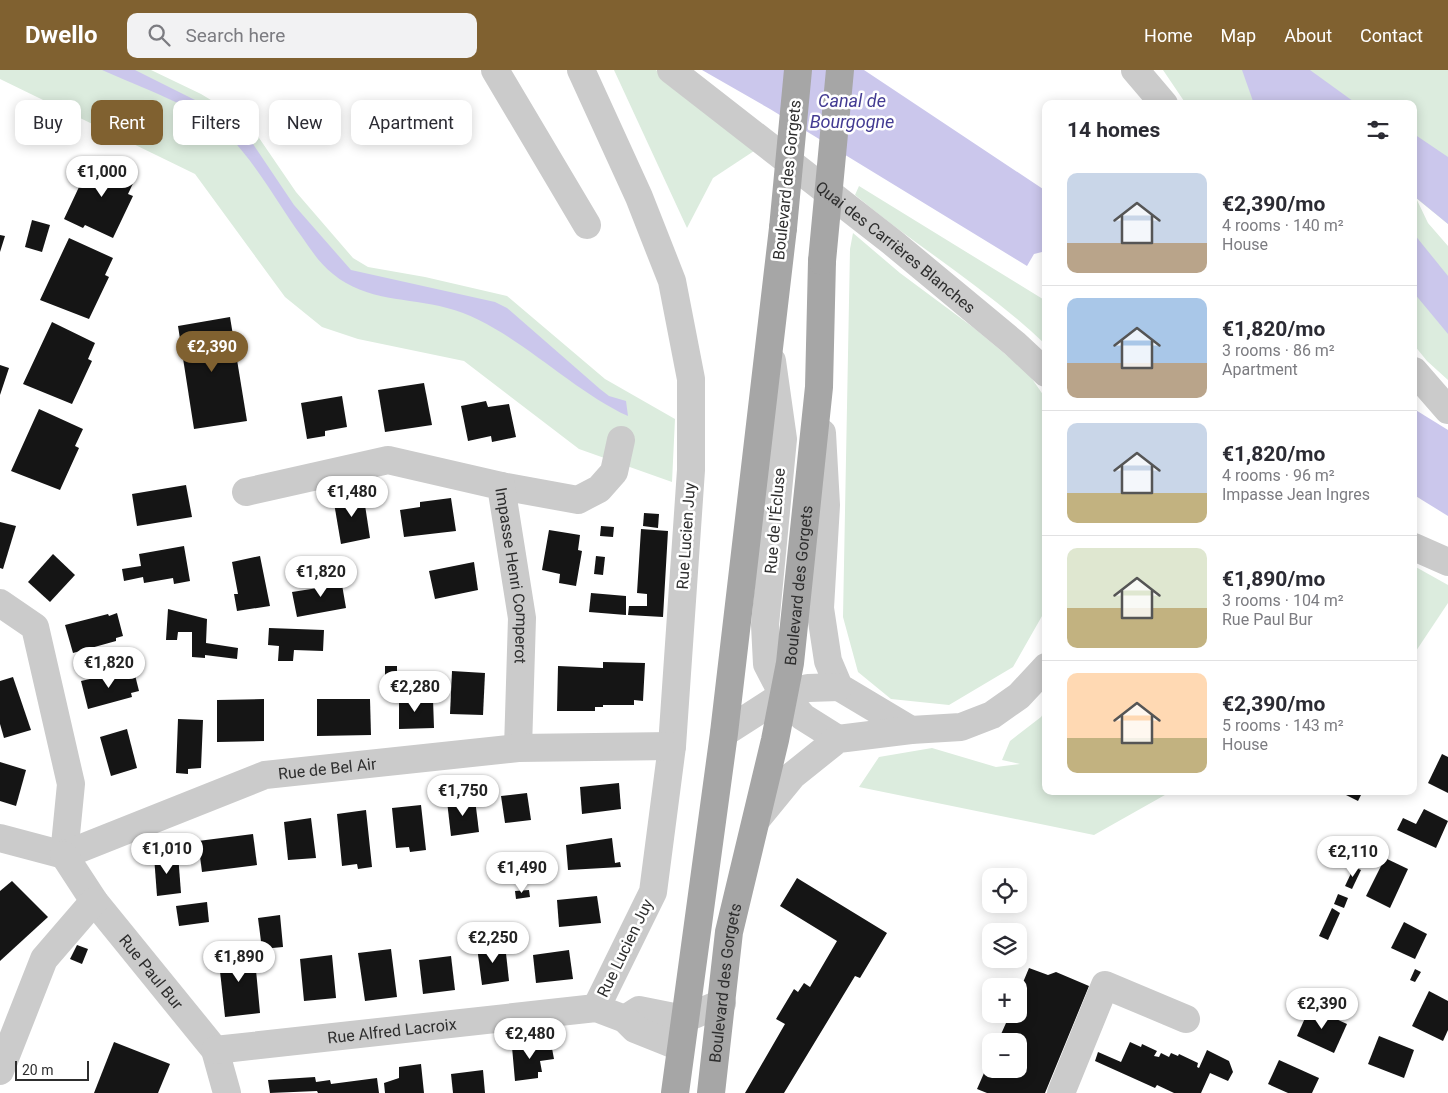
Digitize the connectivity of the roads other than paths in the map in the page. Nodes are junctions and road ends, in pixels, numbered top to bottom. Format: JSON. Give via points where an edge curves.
{"nodes":[{"id":1,"x":495,"y":70,"type":"edge"},
{"id":2,"x":581,"y":70,"type":"edge"},
{"id":3,"x":671,"y":70,"type":"edge"},
{"id":4,"x":798,"y":70,"type":"edge"},
{"id":5,"x":840,"y":70,"type":"edge"},
{"id":6,"x":1135,"y":70,"type":"edge"},
{"id":7,"x":1161,"y":100,"type":"edge"},
{"id":8,"x":587,"y":225,"type":"dead end"},
{"id":9,"x":770,"y":344,"type":"junction"},
{"id":10,"x":1042,"y":369,"type":"edge"},
{"id":11,"x":1417,"y":374,"type":"edge"},
{"id":12,"x":819,"y":387,"type":"junction"},
{"id":13,"x":1448,"y":410,"type":"edge"},
{"id":14,"x":621,"y":440,"type":"dead end"},
{"id":15,"x":501,"y":486,"type":"junction"},
{"id":16,"x":246,"y":492,"type":"dead end"},
{"id":17,"x":1417,"y":548,"type":"edge"},
{"id":18,"x":1448,"y":562,"type":"edge"},
{"id":19,"x":0,"y":603,"type":"edge"},
{"id":20,"x":1042,"y":671,"type":"edge"},
{"id":21,"x":838,"y":687,"type":"junction"},
{"id":22,"x":783,"y":695,"type":"junction"},
{"id":23,"x":911,"y":730,"type":"junction"},
{"id":24,"x":724,"y":733,"type":"junction"},
{"id":25,"x":838,"y":739,"type":"junction"},
{"id":26,"x":672,"y":746,"type":"junction"},
{"id":27,"x":518,"y":748,"type":"junction"},
{"id":28,"x":757,"y":819,"type":"junction"},
{"id":29,"x":0,"y":838,"type":"edge"},
{"id":30,"x":64,"y":855,"type":"junction"},
{"id":31,"x":94,"y":901,"type":"junction"},
{"id":32,"x":722,"y":1003,"type":"junction"},
{"id":33,"x":596,"y":1008,"type":"junction"},
{"id":34,"x":624,"y":1019,"type":"junction"},
{"id":35,"x":684,"y":1019,"type":"junction"},
{"id":36,"x":1186,"y":1019,"type":"dead end"},
{"id":37,"x":680,"y":1047,"type":"junction"},
{"id":38,"x":216,"y":1050,"type":"junction"},
{"id":39,"x":0,"y":1071,"type":"edge"},
{"id":40,"x":711,"y":1088,"type":"edge"},
{"id":41,"x":227,"y":1093,"type":"edge"},
{"id":42,"x":675,"y":1093,"type":"edge"},
{"id":43,"x":1061,"y":1093,"type":"edge"}],
"edges":[{"from":1,"to":8,"type":"street"},
{"from":2,"to":26,"type":"street","name":"Rue Lucien Juy","via":[[639,197],[672,281],[691,379],[691,470]]},
{"from":3,"to":10,"type":"street","name":"Quai des Carrières Blanches","via":[[892,242]]},
{"from":4,"to":9,"type":"main road","name":"Boulevard des Gorgets","bridge":true},
{"from":5,"to":12,"type":"main road","name":"Boulevard des Gorgets","bridge":true,"via":[[822,261]]},
{"from":6,"to":7,"type":"street"},
{"from":9,"to":22,"type":"street","name":"Rue de l'Écluse","via":[[783,439],[765,625],[767,664]]},
{"from":9,"to":24,"type":"main road","name":"Boulevard des Gorgets"},
{"from":11,"to":13,"type":"street"},
{"from":12,"to":21,"type":"street","via":[[826,505],[820,608],[828,661]]},
{"from":12,"to":22,"type":"main road","name":"Boulevard des Gorgets","via":[[790,663]]},
{"from":14,"to":15,"type":"street","via":[[614,472],[599,489],[578,500]]},
{"from":15,"to":16,"type":"street","name":"Impasse Henri Comperot","via":[[388,460]]},
{"from":15,"to":27,"type":"street","name":"Impasse Henri Comperot","via":[[522,618]]},
{"from":17,"to":18,"type":"street"},
{"from":19,"to":30,"type":"street","via":[[35,627],[71,784]]},
{"from":20,"to":23,"type":"street","via":[[1019,696],[992,715],[961,727]]},
{"from":21,"to":22,"type":"street","via":[[808,688]]},
{"from":21,"to":23,"type":"street"},
{"from":22,"to":24,"type":"street"},
{"from":22,"to":25,"type":"street","name":"Rue de l'Écluse","via":[[803,717]]},
{"from":22,"to":28,"type":"main road","name":"Boulevard des Gorgets"},
{"from":23,"to":25,"type":"street"},
{"from":24,"to":35,"type":"main road","name":"Boulevard des Gorgets"},
{"from":25,"to":28,"type":"street","via":[[793,775]]},
{"from":26,"to":27,"type":"street","name":"Rue de Bel Air"},
{"from":26,"to":33,"type":"street","name":"Rue Lucien Juy","via":[[653,892]]},
{"from":27,"to":30,"type":"street","name":"Rue de Bel Air","via":[[265,775]]},
{"from":28,"to":32,"type":"main road","name":"Boulevard des Gorgets","via":[[730,932]]},
{"from":29,"to":30,"type":"street"},
{"from":30,"to":31,"type":"street","name":"Rue Paul Bur"},
{"from":31,"to":38,"type":"street","name":"Rue Paul Bur"},
{"from":31,"to":39,"type":"street","via":[[44,958]]},
{"from":32,"to":35,"type":"street"},
{"from":32,"to":40,"type":"main road","name":"Boulevard des Gorgets"},
{"from":33,"to":34,"type":"street","name":"Rue Alfred Lacroix"},
{"from":33,"to":38,"type":"street","name":"Rue Alfred Lacroix"},
{"from":34,"to":35,"type":"street","via":[[639,1010]]},
{"from":34,"to":37,"type":"street","name":"Rue Alfred Lacroix","via":[[635,1029]]},
{"from":35,"to":37,"type":"main road","name":"Boulevard des Gorgets"},
{"from":35,"to":40,"type":"street"},
{"from":36,"to":43,"type":"street","via":[[1105,985]]},
{"from":37,"to":42,"type":"main road","name":"Boulevard des Gorgets"},
{"from":38,"to":41,"type":"street","name":"Rue Paul Bur"}]}
